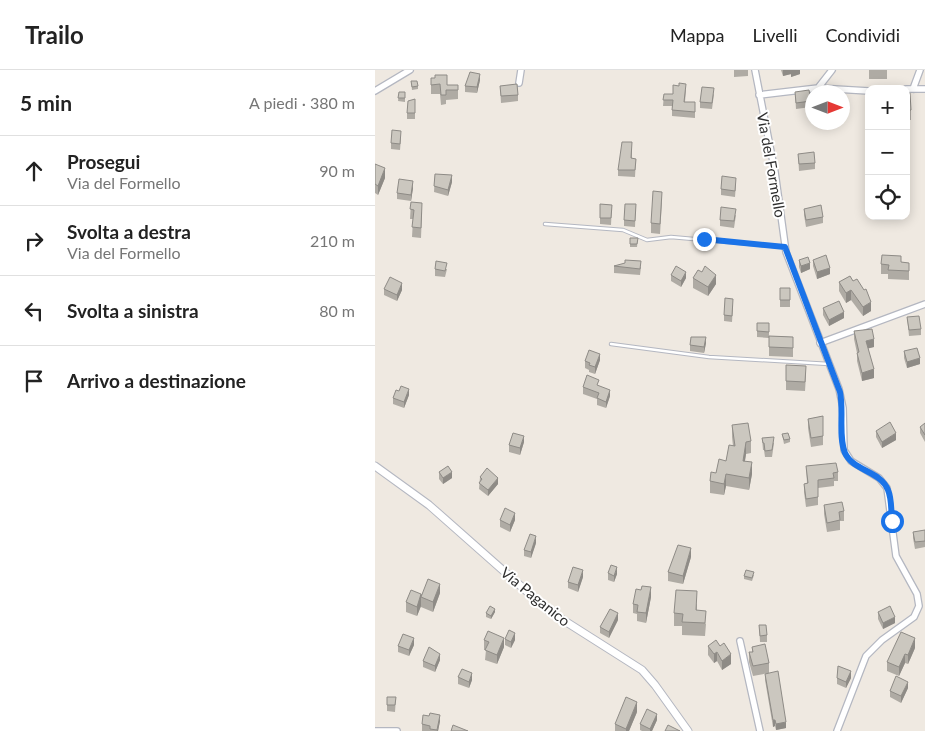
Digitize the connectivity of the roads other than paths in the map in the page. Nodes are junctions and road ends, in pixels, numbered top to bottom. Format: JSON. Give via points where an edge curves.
{"nodes":[{"id":1,"x":410,"y":70,"type":"edge"},
{"id":2,"x":521,"y":70,"type":"edge"},
{"id":3,"x":755,"y":70,"type":"edge"},
{"id":4,"x":832,"y":70,"type":"edge"},
{"id":5,"x":920,"y":70,"type":"edge"},
{"id":6,"x":519,"y":83,"type":"edge"},
{"id":7,"x":820,"y":85,"type":"edge"},
{"id":8,"x":910,"y":87,"type":"edge"},
{"id":9,"x":925,"y":88,"type":"edge"},
{"id":10,"x":910,"y":89,"type":"edge"},
{"id":11,"x":805,"y":90,"type":"edge"},
{"id":12,"x":850,"y":90,"type":"edge"},
{"id":13,"x":375,"y":91,"type":"edge"},
{"id":14,"x":865,"y":91,"type":"edge"},
{"id":15,"x":759,"y":95,"type":"junction"},
{"id":16,"x":545,"y":224,"type":"dead end"},
{"id":17,"x":785,"y":247,"type":"junction"},
{"id":18,"x":925,"y":304,"type":"edge"},
{"id":19,"x":820,"y":343,"type":"junction"},
{"id":20,"x":611,"y":344,"type":"dead end"},
{"id":21,"x":829,"y":364,"type":"junction"},
{"id":22,"x":375,"y":466,"type":"edge"},
{"id":23,"x":740,"y":641,"type":"dead end"},
{"id":24,"x":375,"y":731,"type":"edge"},
{"id":25,"x":397,"y":731,"type":"edge"},
{"id":26,"x":688,"y":731,"type":"edge"},
{"id":27,"x":761,"y":731,"type":"edge"},
{"id":28,"x":837,"y":731,"type":"edge"}],
"edges":[{"from":1,"to":13,"type":"street"},
{"from":2,"to":6,"type":"street"},
{"from":3,"to":15,"type":"street","name":"Via del Formello"},
{"from":4,"to":7,"type":"street"},
{"from":5,"to":8,"type":"street"},
{"from":9,"to":10,"type":"street"},
{"from":11,"to":15,"type":"street"},
{"from":12,"to":14,"type":"street"},
{"from":15,"to":17,"type":"street","name":"Via del Formello","via":[[775,172]]},
{"from":16,"to":17,"type":"lane","via":[[623,230],[647,240],[671,237]]},
{"from":17,"to":19,"type":"street","name":"Via del Formello"},
{"from":18,"to":19,"type":"street"},
{"from":19,"to":21,"type":"street","name":"Via del Formello"},
{"from":20,"to":21,"type":"lane","via":[[709,357]]},
{"from":21,"to":28,"type":"street","name":"Via del Formello","via":[[842,400],[844,450],[851,461],[879,478],[887,488],[895,552],[917,594],[919,606],[914,617],[865,656]]},
{"from":22,"to":26,"type":"street","name":"Via Paganico","via":[[429,506],[549,611],[642,670]]},
{"from":23,"to":27,"type":"street"},
{"from":24,"to":25,"type":"street"}]}
